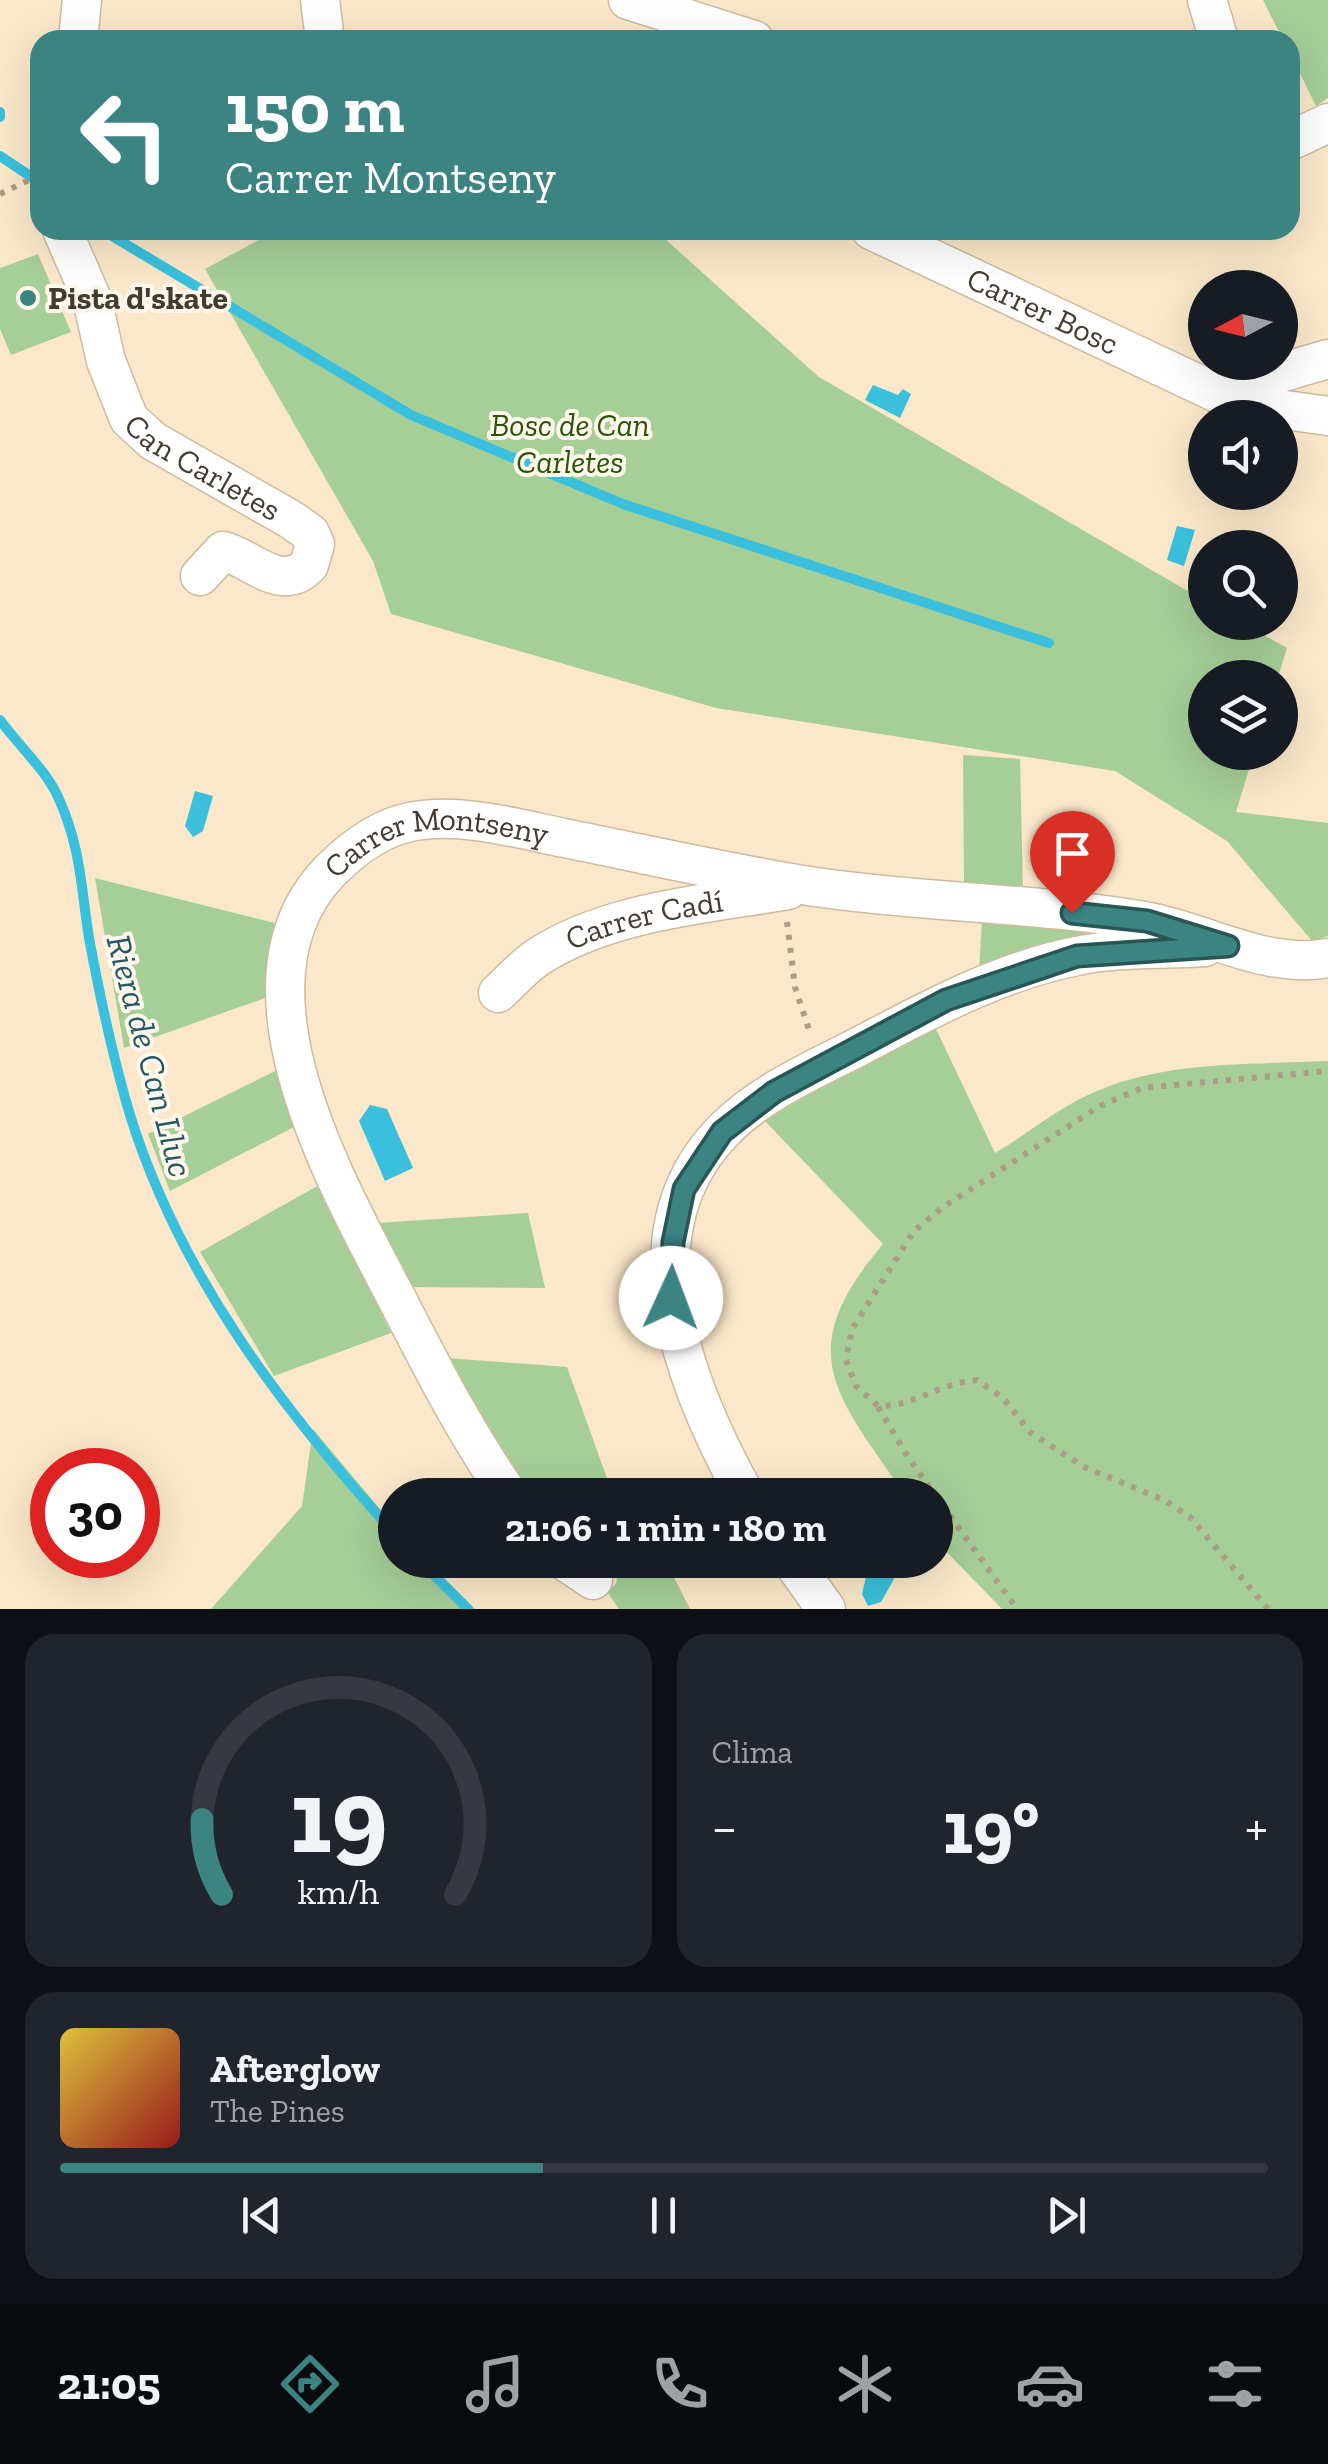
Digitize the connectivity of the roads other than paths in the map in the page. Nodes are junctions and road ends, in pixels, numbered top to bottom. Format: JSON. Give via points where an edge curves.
{"nodes":[{"id":1,"x":82,"y":0,"type":"edge"},
{"id":2,"x":320,"y":0,"type":"edge"},
{"id":3,"x":628,"y":0,"type":"edge"},
{"id":4,"x":1207,"y":0,"type":"edge"},
{"id":5,"x":79,"y":30,"type":"edge"},
{"id":6,"x":324,"y":30,"type":"edge"},
{"id":7,"x":685,"y":30,"type":"edge"},
{"id":8,"x":1216,"y":30,"type":"edge"},
{"id":9,"x":1328,"y":122,"type":"edge"},
{"id":10,"x":1300,"y":136,"type":"edge"},
{"id":11,"x":66,"y":240,"type":"edge"},
{"id":12,"x":892,"y":240,"type":"edge"},
{"id":13,"x":1328,"y":359,"type":"edge"},
{"id":14,"x":1214,"y":392,"type":"junction"},
{"id":15,"x":1328,"y":416,"type":"edge"},
{"id":16,"x":200,"y":576,"type":"dead end"},
{"id":17,"x":798,"y":896,"type":"junction"},
{"id":18,"x":1228,"y":946,"type":"junction"},
{"id":19,"x":1328,"y":958,"type":"edge"},
{"id":20,"x":498,"y":994,"type":"dead end"},
{"id":21,"x":498,"y":1478,"type":"edge"},
{"id":22,"x":735,"y":1478,"type":"edge"},
{"id":23,"x":804,"y":1578,"type":"edge"},
{"id":24,"x":826,"y":1609,"type":"edge"}],
"edges":[{"from":1,"to":5,"type":"street"},
{"from":2,"to":6,"type":"street"},
{"from":3,"to":7,"type":"street"},
{"from":4,"to":8,"type":"street"},
{"from":9,"to":10,"type":"street"},
{"from":11,"to":16,"type":"street","name":"Can Carletes","via":[[92,299],[128,419],[290,519],[315,544],[309,565],[291,576],[270,574],[223,551]]},
{"from":12,"to":14,"type":"street","name":"Carrer Bosc"},
{"from":13,"to":14,"type":"street"},
{"from":14,"to":15,"type":"street","name":"Carrer Bosc","via":[[1250,406]]},
{"from":17,"to":18,"type":"street","name":"Carrer Montseny","via":[[1147,921]]},
{"from":17,"to":20,"type":"street","name":"Carrer Cadí","via":[[688,908],[572,938],[535,959]]},
{"from":17,"to":21,"type":"street","name":"Carrer Montseny","via":[[497,824],[444,818],[408,822],[368,838],[308,894],[289,945],[286,982],[292,1056],[307,1104],[360,1229]]},
{"from":18,"to":19,"type":"street","via":[[1297,960]]},
{"from":18,"to":22,"type":"street","via":[[1077,956],[946,1000],[774,1092],[722,1132],[684,1189],[671,1298],[682,1362]]},
{"from":23,"to":24,"type":"street"}]}
